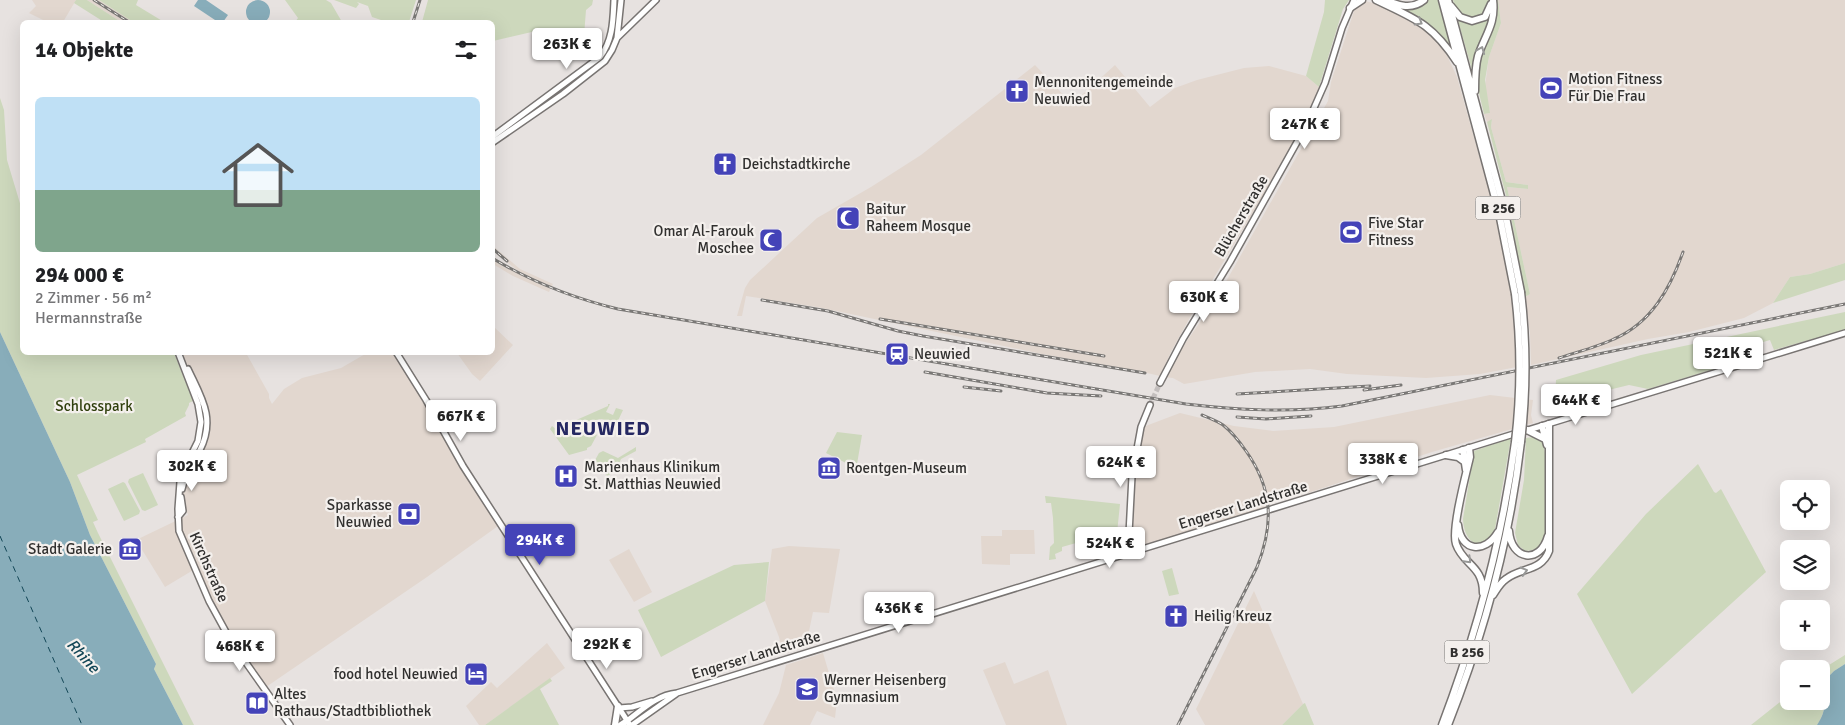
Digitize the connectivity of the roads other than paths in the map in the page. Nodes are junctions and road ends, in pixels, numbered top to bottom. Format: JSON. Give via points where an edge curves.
{"nodes":[{"id":1,"x":614,"y":0,"type":"edge"},
{"id":2,"x":621,"y":0,"type":"edge"},
{"id":3,"x":656,"y":0,"type":"edge"},
{"id":4,"x":1354,"y":0,"type":"edge"},
{"id":5,"x":1362,"y":0,"type":"edge"},
{"id":6,"x":1376,"y":0,"type":"edge"},
{"id":7,"x":1386,"y":0,"type":"edge"},
{"id":8,"x":1424,"y":0,"type":"edge"},
{"id":9,"x":1442,"y":0,"type":"edge"},
{"id":10,"x":1492,"y":0,"type":"edge"},
{"id":11,"x":1449,"y":1,"type":"edge"},
{"id":12,"x":1350,"y":8,"type":"junction"},
{"id":13,"x":634,"y":20,"type":"junction"},
{"id":14,"x":619,"y":23,"type":"junction"},
{"id":15,"x":612,"y":28,"type":"junction"},
{"id":16,"x":617,"y":38,"type":"junction"},
{"id":17,"x":1460,"y":68,"type":"junction"},
{"id":18,"x":1474,"y":98,"type":"junction"},
{"id":19,"x":1476,"y":114,"type":"junction"},
{"id":20,"x":495,"y":136,"type":"edge"},
{"id":21,"x":495,"y":141,"type":"edge"},
{"id":22,"x":1845,"y":333,"type":"edge"},
{"id":23,"x":180,"y":355,"type":"edge"},
{"id":24,"x":398,"y":355,"type":"edge"},
{"id":25,"x":1160,"y":384,"type":"tunnel mouth"},
{"id":26,"x":1150,"y":405,"type":"tunnel mouth"},
{"id":27,"x":1546,"y":425,"type":"junction"},
{"id":28,"x":1527,"y":430,"type":"junction"},
{"id":29,"x":1545,"y":439,"type":"junction"},
{"id":30,"x":1466,"y":449,"type":"junction"},
{"id":31,"x":1549,"y":451,"type":"junction"},
{"id":32,"x":1446,"y":455,"type":"junction"},
{"id":33,"x":1465,"y":462,"type":"junction"},
{"id":34,"x":1466,"y":473,"type":"junction"},
{"id":35,"x":1458,"y":518,"type":"junction"},
{"id":36,"x":1550,"y":522,"type":"junction"},
{"id":37,"x":1505,"y":524,"type":"junction"},
{"id":38,"x":1128,"y":553,"type":"junction"},
{"id":39,"x":1486,"y":602,"type":"junction"},
{"id":40,"x":677,"y":693,"type":"junction"},
{"id":41,"x":655,"y":700,"type":"junction"},
{"id":42,"x":619,"y":707,"type":"junction"},
{"id":43,"x":628,"y":724,"type":"edge"},
{"id":44,"x":290,"y":725,"type":"edge"},
{"id":45,"x":615,"y":725,"type":"edge"},
{"id":46,"x":1442,"y":725,"type":"edge"},
{"id":47,"x":1448,"y":725,"type":"edge"}],
"edges":[{"from":1,"to":15,"type":"street"},
{"from":2,"to":14,"type":"street"},
{"from":3,"to":13,"type":"street"},
{"from":4,"to":12,"type":"street","name":"Blücherstraße"},
{"from":5,"to":12,"type":"highway"},
{"from":6,"to":17,"type":"highway","one_way":true,"via":[[1432,31]]},
{"from":7,"to":8,"type":"highway","via":[[1408,6]]},
{"from":9,"to":17,"type":"highway","number":"B 256"},
{"from":10,"to":11,"type":"highway","via":[[1485,17],[1472,21],[1460,16]]},
{"from":18,"to":10,"type":"highway","one_way":true,"via":[[1477,60],[1494,15]]},
{"from":11,"to":18,"type":"highway","number":"B 256"},
{"from":12,"to":25,"type":"street","name":"Blücherstraße","via":[[1328,76],[1306,126]]},
{"from":13,"to":14,"type":"street"},
{"from":13,"to":16,"type":"street"},
{"from":14,"to":15,"type":"street"},
{"from":14,"to":16,"type":"street"},
{"from":15,"to":20,"type":"street","via":[[607,46],[597,60]]},
{"from":16,"to":21,"type":"street","via":[[608,57],[594,71]]},
{"from":17,"to":19,"type":"highway","number":"B 256"},
{"from":18,"to":19,"type":"highway","number":"B 256"},
{"from":19,"to":37,"type":"highway","number":"B 256","bridge":true,"via":[[1518,293],[1518,442]]},
{"from":22,"to":27,"type":"street","name":"Engerser Landstraße"},
{"from":23,"to":44,"type":"street","name":"Kirchstraße","via":[[204,403],[207,421],[202,444],[183,483],[179,532],[206,595],[232,643]]},
{"from":24,"to":42,"type":"street","via":[[463,466]]},
{"from":26,"to":38,"type":"street","via":[[1141,427],[1132,476]]},
{"from":27,"to":28,"type":"street","name":"Engerser Landstraße"},
{"from":27,"to":29,"type":"highway"},
{"from":27,"to":31,"type":"highway"},
{"from":28,"to":29,"type":"highway"},
{"from":28,"to":30,"type":"street","name":"Engerser Landstraße"},
{"from":29,"to":31,"type":"highway"},
{"from":30,"to":32,"type":"street","name":"Engerser Landstraße"},
{"from":30,"to":33,"type":"highway"},
{"from":30,"to":34,"type":"highway","via":[[1470,457]]},
{"from":31,"to":36,"type":"highway"},
{"from":32,"to":33,"type":"highway"},
{"from":32,"to":38,"type":"street","name":"Engerser Landstraße"},
{"from":33,"to":34,"type":"highway"},
{"from":34,"to":35,"type":"highway"},
{"from":35,"to":37,"type":"highway","via":[[1461,537],[1477,548],[1491,542]]},
{"from":35,"to":39,"type":"highway","one_way":true,"via":[[1454,531],[1456,544],[1480,575]]},
{"from":36,"to":37,"type":"highway","via":[[1546,545],[1538,553],[1530,555],[1513,548]]},
{"from":39,"to":36,"type":"highway","one_way":true,"via":[[1506,578],[1536,568],[1546,559],[1550,547]]},
{"from":37,"to":39,"type":"highway","number":"B 256"},
{"from":38,"to":40,"type":"street","name":"Engerser Landstraße"},
{"from":39,"to":46,"type":"highway","number":"B 256"},
{"from":39,"to":47,"type":"highway","number":"B 256","via":[[1462,691]]},
{"from":40,"to":41,"type":"street","name":"Engerser Landstraße"},
{"from":40,"to":43,"type":"street","name":"Engerser Landstraße"},
{"from":41,"to":42,"type":"street"},
{"from":41,"to":43,"type":"street","name":"Engerser Landstraße"},
{"from":42,"to":43,"type":"street"},
{"from":42,"to":45,"type":"highway"}]}
